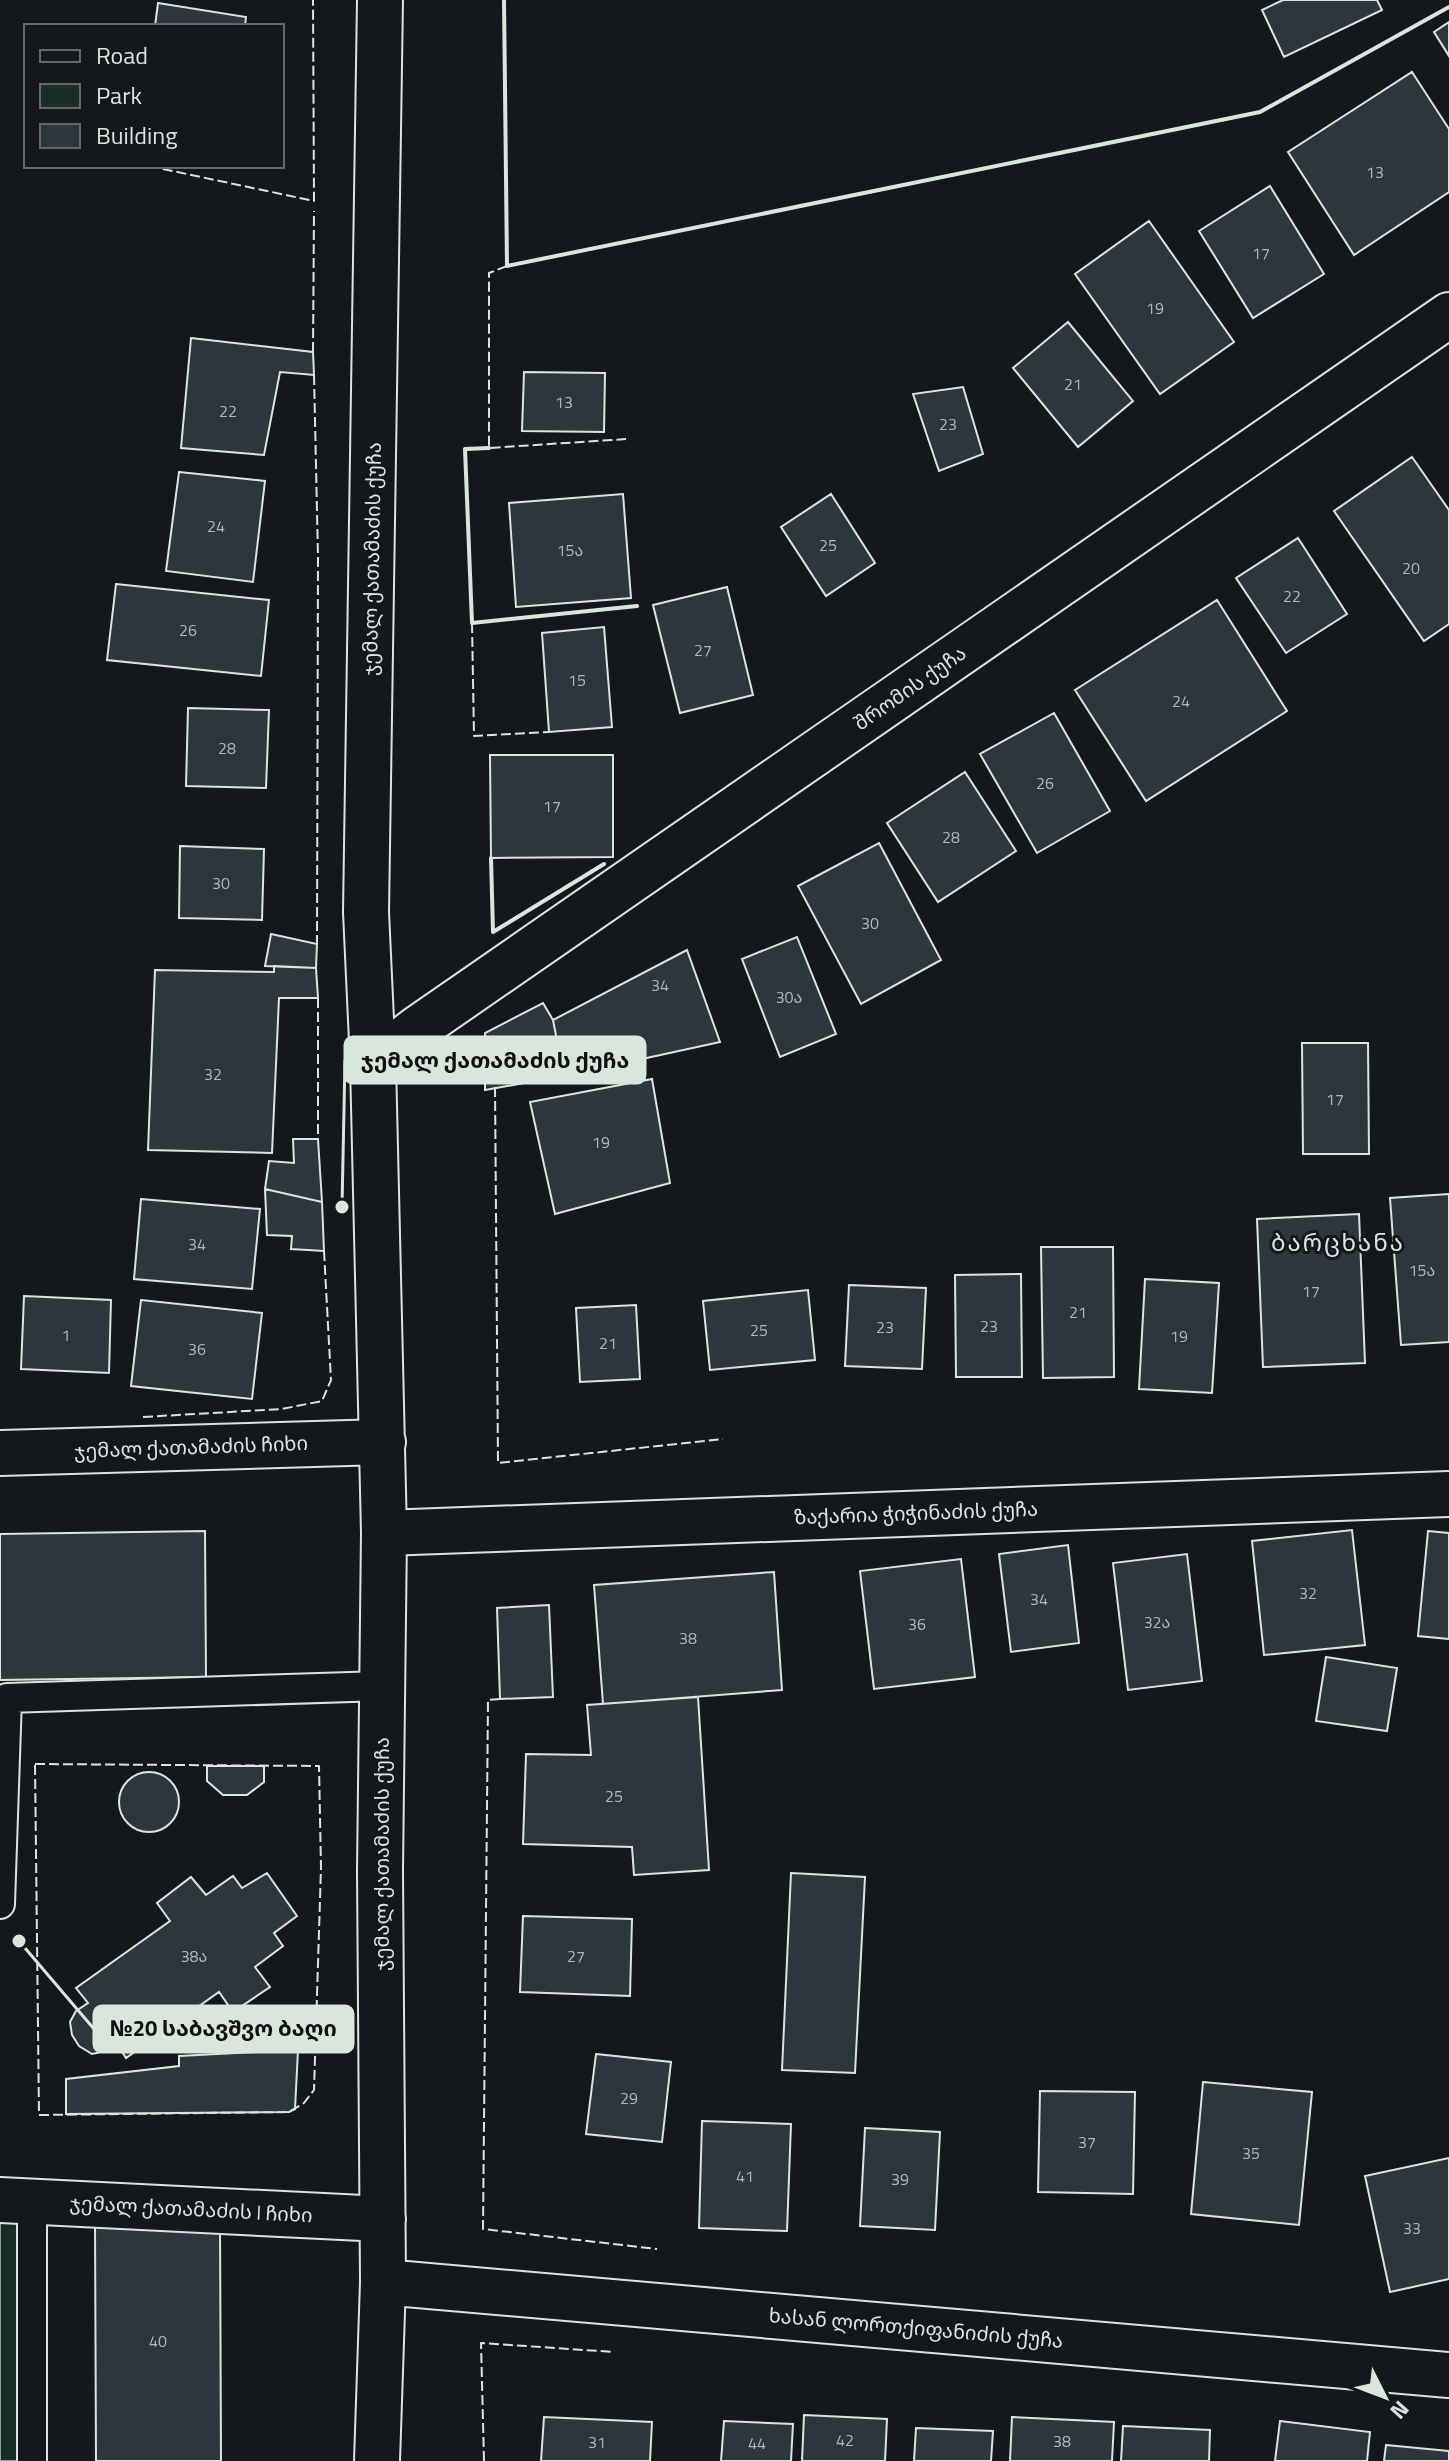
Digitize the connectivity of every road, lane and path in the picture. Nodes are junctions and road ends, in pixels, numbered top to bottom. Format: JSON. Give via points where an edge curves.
{"nodes":[{"id":1,"x":380,"y":0,"type":"edge"},
{"id":2,"x":1449,"y":315,"type":"edge"},
{"id":3,"x":373,"y":1063,"type":"junction"},
{"id":4,"x":383,"y":1442,"type":"junction"},
{"id":5,"x":0,"y":1453,"type":"edge"},
{"id":6,"x":1449,"y":1494,"type":"edge"},
{"id":7,"x":384,"y":1533,"type":"junction"},
{"id":8,"x":383,"y":1686,"type":"junction"},
{"id":9,"x":0,"y":1904,"type":"edge"},
{"id":10,"x":16,"y":2200,"type":"edge"},
{"id":11,"x":383,"y":2219,"type":"junction"},
{"id":12,"x":383,"y":2282,"type":"junction"},
{"id":13,"x":1449,"y":2375,"type":"edge"},
{"id":14,"x":32,"y":2461,"type":"edge"},
{"id":15,"x":377,"y":2461,"type":"edge"}],
"edges":[{"from":1,"to":3,"type":"street","name":"ჯემალ ქათამაძის ქუჩა","via":[[366,912]]},
{"from":2,"to":3,"type":"street","name":"შრომის ქუჩა"},
{"from":3,"to":4,"type":"street","name":"ჯემალ ქათამაძის ქუჩა"},
{"from":4,"to":5,"type":"street","name":"ჯემალ ქათამაძის ჩიხი"},
{"from":4,"to":7,"type":"street","name":"ჯემალ ქათამაძის ქუჩა"},
{"from":6,"to":7,"type":"street","name":"ზაქარია ჭიჭინაძის ქუჩა"},
{"from":7,"to":8,"type":"street","name":"ჯემალ ქათამაძის ქუჩა"},
{"from":8,"to":9,"type":"lane","via":[[7,1698]]},
{"from":8,"to":11,"type":"street","name":"ჯემალ ქათამაძის ქუჩა"},
{"from":10,"to":11,"type":"street","name":"ჯემალ ქათამაძის I ჩიხი"},
{"from":10,"to":14,"type":"lane"},
{"from":11,"to":12,"type":"street","name":"ჯემალ ქათამაძის ქუჩა"},
{"from":12,"to":13,"type":"street","name":"ხასან ლორთქიფანიძის ქუჩა"},
{"from":12,"to":15,"type":"street","name":"ჯემალ ქათამაძის ქუჩა"}]}
